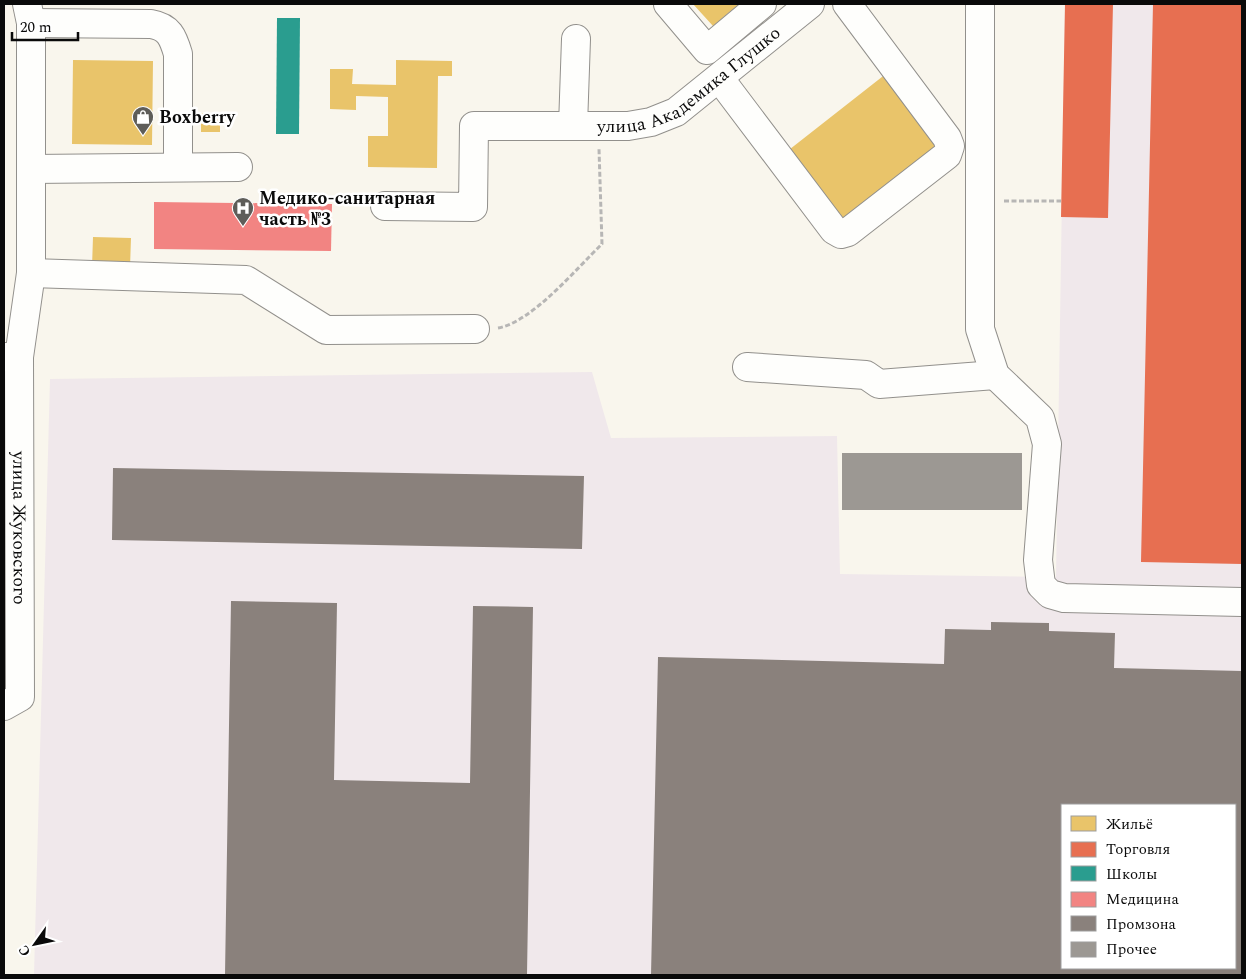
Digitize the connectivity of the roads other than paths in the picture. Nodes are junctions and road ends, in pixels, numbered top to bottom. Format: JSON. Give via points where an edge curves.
{"nodes":[{"id":1,"x":668,"y":4,"type":"edge"},
{"id":2,"x":762,"y":4,"type":"edge"},
{"id":3,"x":810,"y":4,"type":"edge"},
{"id":4,"x":847,"y":4,"type":"edge"},
{"id":5,"x":980,"y":4,"type":"edge"},
{"id":6,"x":29,"y":13,"type":"edge"},
{"id":7,"x":576,"y":39,"type":"dead end"},
{"id":8,"x":720,"y":79,"type":"junction"},
{"id":9,"x":575,"y":126,"type":"junction"},
{"id":10,"x":178,"y":167,"type":"junction"},
{"id":11,"x":238,"y":167,"type":"dead end"},
{"id":12,"x":31,"y":169,"type":"junction"},
{"id":13,"x":385,"y":206,"type":"dead end"},
{"id":14,"x":31,"y":273,"type":"junction"},
{"id":15,"x":475,"y":329,"type":"road end"},
{"id":16,"x":11,"y":357,"type":"edge"},
{"id":17,"x":747,"y":367,"type":"dead end"},
{"id":18,"x":995,"y":374,"type":"junction"},
{"id":19,"x":1242,"y":602,"type":"edge"},
{"id":20,"x":4,"y":706,"type":"edge"}],
"edges":[{"from":1,"to":2,"type":"street","via":[[707,50]]},
{"from":3,"to":8,"type":"street","name":"улица Академика Глушко"},
{"from":4,"to":8,"type":"street","via":[[950,146],[947,155],[848,232],[841,234],[834,230]]},
{"from":5,"to":18,"type":"street","via":[[980,329]]},
{"from":6,"to":10,"type":"street","via":[[151,24],[162,26],[173,36],[178,54]]},
{"from":6,"to":12,"type":"street"},
{"from":7,"to":9,"type":"street"},
{"from":8,"to":9,"type":"street","name":"улица Академика Глушко","via":[[676,112],[651,122],[628,126]]},
{"from":9,"to":13,"type":"street","name":"улица Академика Глушко","via":[[474,126],[473,208]]},
{"from":10,"to":11,"type":"street"},
{"from":10,"to":12,"type":"street"},
{"from":12,"to":14,"type":"street"},
{"from":14,"to":15,"type":"street","via":[[246,280],[326,330]]},
{"from":14,"to":16,"type":"street"},
{"from":16,"to":20,"type":"street","name":"улица Жуковского","via":[[20,697]]},
{"from":17,"to":18,"type":"street","via":[[866,374],[879,384]]},
{"from":18,"to":19,"type":"street","via":[[1040,418],[1047,444],[1038,560],[1041,585],[1050,594],[1064,598]]}]}
